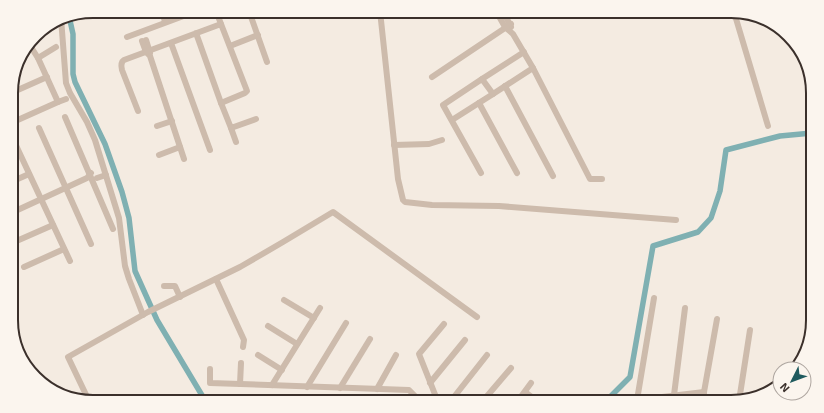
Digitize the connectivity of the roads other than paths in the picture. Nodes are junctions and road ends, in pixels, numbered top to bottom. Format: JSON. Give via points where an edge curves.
{"nodes":[{"id":1,"x":164,"y":18,"type":"edge"},
{"id":2,"x":177,"y":18,"type":"edge"},
{"id":3,"x":219,"y":18,"type":"edge"},
{"id":4,"x":252,"y":18,"type":"edge"},
{"id":5,"x":381,"y":18,"type":"edge"},
{"id":6,"x":502,"y":18,"type":"edge"},
{"id":7,"x":505,"y":18,"type":"edge"},
{"id":8,"x":736,"y":19,"type":"edge"},
{"id":9,"x":165,"y":22,"type":"junction"},
{"id":10,"x":221,"y":24,"type":"junction"},
{"id":11,"x":62,"y":26,"type":"edge"},
{"id":12,"x":508,"y":26,"type":"junction"},
{"id":13,"x":196,"y":33,"type":"junction"},
{"id":14,"x":258,"y":35,"type":"junction"},
{"id":15,"x":127,"y":37,"type":"dead end"},
{"id":16,"x":143,"y":37,"type":"junction"},
{"id":17,"x":171,"y":43,"type":"junction"},
{"id":18,"x":230,"y":46,"type":"junction"},
{"id":19,"x":56,"y":47,"type":"dead end"},
{"id":20,"x":33,"y":50,"type":"edge"},
{"id":21,"x":524,"y":52,"type":"junction"},
{"id":22,"x":149,"y":53,"type":"junction"},
{"id":23,"x":38,"y":58,"type":"junction"},
{"id":24,"x":267,"y":62,"type":"dead end"},
{"id":25,"x":533,"y":68,"type":"junction"},
{"id":26,"x":47,"y":77,"type":"junction"},
{"id":27,"x":432,"y":77,"type":"dead end"},
{"id":28,"x":482,"y":79,"type":"junction"},
{"id":29,"x":505,"y":86,"type":"junction"},
{"id":30,"x":18,"y":90,"type":"edge"},
{"id":31,"x":493,"y":94,"type":"junction"},
{"id":32,"x":66,"y":99,"type":"dead end"},
{"id":33,"x":58,"y":102,"type":"junction"},
{"id":34,"x":221,"y":103,"type":"junction"},
{"id":35,"x":479,"y":103,"type":"junction"},
{"id":36,"x":138,"y":111,"type":"dead end"},
{"id":37,"x":65,"y":117,"type":"dead end"},
{"id":38,"x":256,"y":119,"type":"dead end"},
{"id":39,"x":18,"y":120,"type":"edge"},
{"id":40,"x":452,"y":120,"type":"junction"},
{"id":41,"x":172,"y":121,"type":"junction"},
{"id":42,"x":157,"y":126,"type":"dead end"},
{"id":43,"x":768,"y":126,"type":"dead end"},
{"id":44,"x":38,"y":128,"type":"dead end"},
{"id":45,"x":231,"y":128,"type":"junction"},
{"id":46,"x":442,"y":140,"type":"dead end"},
{"id":47,"x":236,"y":142,"type":"dead end"},
{"id":48,"x":394,"y":145,"type":"junction"},
{"id":49,"x":180,"y":147,"type":"junction"},
{"id":50,"x":18,"y":150,"type":"edge"},
{"id":51,"x":210,"y":150,"type":"dead end"},
{"id":52,"x":159,"y":155,"type":"dead end"},
{"id":53,"x":184,"y":159,"type":"dead end"},
{"id":54,"x":104,"y":167,"type":"junction"},
{"id":55,"x":481,"y":173,"type":"dead end"},
{"id":56,"x":517,"y":173,"type":"dead end"},
{"id":57,"x":29,"y":174,"type":"junction"},
{"id":58,"x":106,"y":174,"type":"junction"},
{"id":59,"x":92,"y":176,"type":"junction"},
{"id":60,"x":553,"y":176,"type":"dead end"},
{"id":61,"x":18,"y":179,"type":"edge"},
{"id":62,"x":602,"y":179,"type":"dead end"},
{"id":63,"x":66,"y":189,"type":"junction"},
{"id":64,"x":42,"y":200,"type":"junction"},
{"id":65,"x":18,"y":210,"type":"edge"},
{"id":66,"x":676,"y":220,"type":"dead end"},
{"id":67,"x":53,"y":225,"type":"junction"},
{"id":68,"x":113,"y":229,"type":"dead end"},
{"id":69,"x":18,"y":240,"type":"edge"},
{"id":70,"x":91,"y":244,"type":"dead end"},
{"id":71,"x":64,"y":249,"type":"junction"},
{"id":72,"x":70,"y":261,"type":"dead end"},
{"id":73,"x":24,"y":267,"type":"dead end"},
{"id":74,"x":216,"y":279,"type":"junction"},
{"id":75,"x":164,"y":286,"type":"dead end"},
{"id":76,"x":180,"y":297,"type":"junction"},
{"id":77,"x":654,"y":298,"type":"dead end"},
{"id":78,"x":284,"y":300,"type":"dead end"},
{"id":79,"x":320,"y":308,"type":"dead end"},
{"id":80,"x":685,"y":308,"type":"dead end"},
{"id":81,"x":148,"y":312,"type":"junction"},
{"id":82,"x":477,"y":317,"type":"dead end"},
{"id":83,"x":314,"y":318,"type":"junction"},
{"id":84,"x":717,"y":319,"type":"dead end"},
{"id":85,"x":346,"y":323,"type":"dead end"},
{"id":86,"x":444,"y":324,"type":"dead end"},
{"id":87,"x":268,"y":326,"type":"dead end"},
{"id":88,"x":750,"y":330,"type":"dead end"},
{"id":89,"x":370,"y":339,"type":"dead end"},
{"id":90,"x":464,"y":340,"type":"dead end"},
{"id":91,"x":297,"y":344,"type":"junction"},
{"id":92,"x":243,"y":347,"type":"dead end"},
{"id":93,"x":258,"y":355,"type":"dead end"},
{"id":94,"x":396,"y":355,"type":"dead end"},
{"id":95,"x":487,"y":355,"type":"dead end"},
{"id":96,"x":241,"y":363,"type":"dead end"},
{"id":97,"x":511,"y":368,"type":"dead end"},
{"id":98,"x":210,"y":369,"type":"dead end"},
{"id":99,"x":282,"y":370,"type":"junction"},
{"id":100,"x":430,"y":383,"type":"junction"},
{"id":101,"x":531,"y":383,"type":"dead end"},
{"id":102,"x":240,"y":384,"type":"junction"},
{"id":103,"x":272,"y":385,"type":"junction"},
{"id":104,"x":307,"y":387,"type":"junction"},
{"id":105,"x":340,"y":388,"type":"junction"},
{"id":106,"x":377,"y":389,"type":"junction"},
{"id":107,"x":525,"y":392,"type":"junction"},
{"id":108,"x":704,"y":392,"type":"joint"},
{"id":109,"x":86,"y":394,"type":"edge"},
{"id":110,"x":414,"y":395,"type":"edge"},
{"id":111,"x":435,"y":395,"type":"edge"},
{"id":112,"x":456,"y":395,"type":"edge"},
{"id":113,"x":488,"y":395,"type":"edge"},
{"id":114,"x":523,"y":395,"type":"edge"},
{"id":115,"x":529,"y":395,"type":"edge"},
{"id":116,"x":638,"y":395,"type":"edge"},
{"id":117,"x":674,"y":395,"type":"joint"},
{"id":118,"x":740,"y":395,"type":"edge"}],
"edges":[{"from":1,"to":9,"type":"street"},
{"from":2,"to":9,"type":"street"},
{"from":3,"to":10,"type":"street"},
{"from":4,"to":14,"type":"street"},
{"from":5,"to":48,"type":"street"},
{"from":6,"to":12,"type":"street"},
{"from":7,"to":12,"type":"street"},
{"from":8,"to":43,"type":"street"},
{"from":9,"to":16,"type":"street"},
{"from":10,"to":13,"type":"street"},
{"from":10,"to":18,"type":"street"},
{"from":11,"to":54,"type":"street","via":[[66,83],[95,140]]},
{"from":12,"to":21,"type":"street"},
{"from":12,"to":27,"type":"street"},
{"from":13,"to":17,"type":"street"},
{"from":13,"to":34,"type":"street"},
{"from":14,"to":18,"type":"street"},
{"from":14,"to":24,"type":"street"},
{"from":15,"to":16,"type":"street"},
{"from":16,"to":22,"type":"street"},
{"from":17,"to":22,"type":"street"},
{"from":17,"to":51,"type":"street"},
{"from":18,"to":34,"type":"street","via":[[247,91],[244,95]]},
{"from":19,"to":23,"type":"street"},
{"from":20,"to":23,"type":"street"},
{"from":21,"to":25,"type":"street"},
{"from":21,"to":28,"type":"street"},
{"from":22,"to":36,"type":"street","via":[[124,60],[121,65]]},
{"from":22,"to":41,"type":"street"},
{"from":23,"to":26,"type":"street"},
{"from":25,"to":29,"type":"street"},
{"from":25,"to":62,"type":"street","via":[[590,179]]},
{"from":26,"to":30,"type":"street"},
{"from":26,"to":33,"type":"street"},
{"from":28,"to":31,"type":"street"},
{"from":28,"to":40,"type":"street","via":[[443,105]]},
{"from":29,"to":31,"type":"street"},
{"from":29,"to":60,"type":"street"},
{"from":31,"to":35,"type":"street"},
{"from":32,"to":33,"type":"street"},
{"from":33,"to":39,"type":"street"},
{"from":34,"to":45,"type":"street"},
{"from":35,"to":40,"type":"street"},
{"from":35,"to":56,"type":"street"},
{"from":37,"to":59,"type":"street"},
{"from":38,"to":45,"type":"street"},
{"from":40,"to":55,"type":"street"},
{"from":41,"to":42,"type":"street"},
{"from":41,"to":49,"type":"street"},
{"from":44,"to":63,"type":"street"},
{"from":45,"to":47,"type":"street"},
{"from":46,"to":48,"type":"street","via":[[429,144]]},
{"from":48,"to":66,"type":"street","via":[[398,179],[402,198],[406,202],[499,206]]},
{"from":49,"to":52,"type":"street"},
{"from":49,"to":53,"type":"street"},
{"from":50,"to":57,"type":"street"},
{"from":54,"to":58,"type":"street"},
{"from":54,"to":59,"type":"street"},
{"from":57,"to":61,"type":"street"},
{"from":57,"to":64,"type":"street"},
{"from":58,"to":59,"type":"street"},
{"from":58,"to":81,"type":"street","via":[[119,218],[129,280]]},
{"from":59,"to":63,"type":"street"},
{"from":59,"to":68,"type":"street"},
{"from":63,"to":64,"type":"street"},
{"from":63,"to":70,"type":"street"},
{"from":64,"to":65,"type":"street"},
{"from":64,"to":67,"type":"street"},
{"from":67,"to":69,"type":"street"},
{"from":67,"to":71,"type":"street"},
{"from":71,"to":72,"type":"street"},
{"from":71,"to":73,"type":"street"},
{"from":74,"to":76,"type":"street"},
{"from":74,"to":82,"type":"street","via":[[333,212]]},
{"from":74,"to":92,"type":"street","via":[[244,340]]},
{"from":75,"to":76,"type":"street","via":[[175,286]]},
{"from":76,"to":81,"type":"street"},
{"from":77,"to":116,"type":"street"},
{"from":78,"to":83,"type":"street"},
{"from":79,"to":83,"type":"street"},
{"from":80,"to":117,"type":"street"},
{"from":81,"to":109,"type":"street","via":[[68,357]]},
{"from":83,"to":91,"type":"street"},
{"from":84,"to":108,"type":"street"},
{"from":85,"to":104,"type":"street"},
{"from":86,"to":100,"type":"street","via":[[419,354]]},
{"from":87,"to":91,"type":"street"},
{"from":88,"to":118,"type":"street"},
{"from":89,"to":105,"type":"street"},
{"from":90,"to":100,"type":"street"},
{"from":91,"to":99,"type":"street"},
{"from":93,"to":99,"type":"street"},
{"from":94,"to":106,"type":"street"},
{"from":95,"to":112,"type":"street"},
{"from":96,"to":102,"type":"street"},
{"from":97,"to":113,"type":"street"},
{"from":98,"to":102,"type":"street","via":[[210,383]]},
{"from":99,"to":103,"type":"street"},
{"from":100,"to":111,"type":"street"},
{"from":101,"to":107,"type":"street"},
{"from":102,"to":103,"type":"street"},
{"from":103,"to":104,"type":"street"},
{"from":104,"to":105,"type":"street"},
{"from":105,"to":106,"type":"street"},
{"from":106,"to":110,"type":"street","via":[[409,390]]},
{"from":107,"to":114,"type":"street"},
{"from":107,"to":115,"type":"street"},
{"from":108,"to":117,"type":"street"}]}
